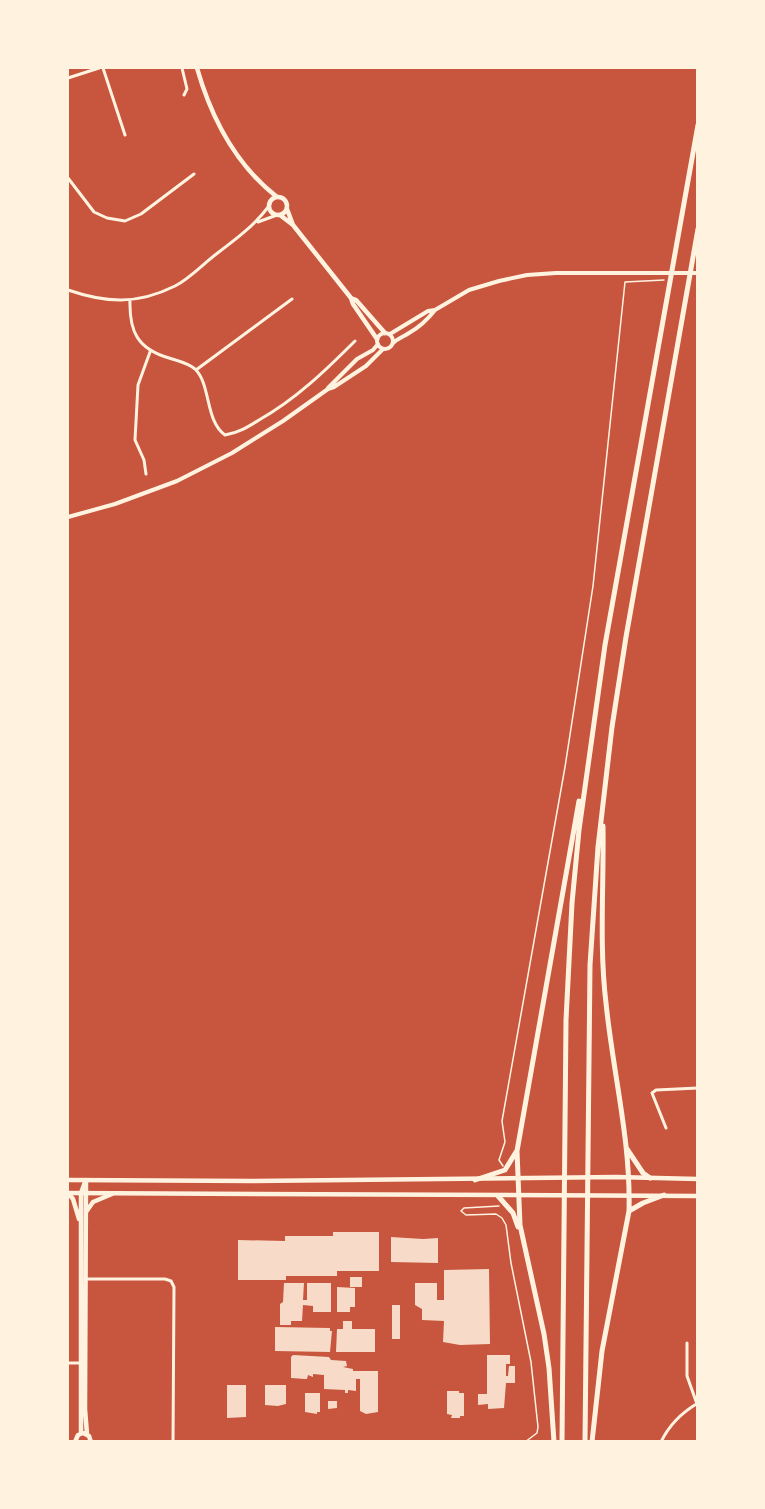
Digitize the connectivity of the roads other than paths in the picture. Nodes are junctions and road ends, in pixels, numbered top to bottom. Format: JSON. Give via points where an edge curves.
{"nodes":[{"id":1,"x":101,"y":68,"type":"edge"},
{"id":2,"x":182,"y":68,"type":"edge"},
{"id":3,"x":197,"y":68,"type":"edge"},
{"id":4,"x":68,"y":78,"type":"edge"},
{"id":5,"x":184,"y":95,"type":"dead end"},
{"id":6,"x":698,"y":125,"type":"edge"},
{"id":7,"x":125,"y":135,"type":"dead end"},
{"id":8,"x":194,"y":174,"type":"dead end"},
{"id":9,"x":68,"y":178,"type":"edge"},
{"id":10,"x":263,"y":186,"type":"junction"},
{"id":11,"x":277,"y":197,"type":"junction"},
{"id":12,"x":270,"y":204,"type":"junction"},
{"id":13,"x":287,"y":209,"type":"junction"},
{"id":14,"x":278,"y":215,"type":"junction"},
{"id":15,"x":256,"y":223,"type":"junction"},
{"id":16,"x":293,"y":225,"type":"junction"},
{"id":17,"x":698,"y":229,"type":"edge"},
{"id":18,"x":698,"y":273,"type":"edge"},
{"id":19,"x":68,"y":290,"type":"edge"},
{"id":20,"x":351,"y":298,"type":"junction"},
{"id":21,"x":292,"y":299,"type":"dead end"},
{"id":22,"x":130,"y":300,"type":"junction"},
{"id":23,"x":435,"y":310,"type":"junction"},
{"id":24,"x":388,"y":333,"type":"junction"},
{"id":25,"x":355,"y":341,"type":"dead end"},
{"id":26,"x":378,"y":341,"type":"junction"},
{"id":27,"x":393,"y":343,"type":"junction"},
{"id":28,"x":383,"y":349,"type":"junction"},
{"id":29,"x":150,"y":352,"type":"junction"},
{"id":30,"x":196,"y":370,"type":"junction"},
{"id":31,"x":328,"y":389,"type":"junction"},
{"id":32,"x":146,"y":474,"type":"dead end"},
{"id":33,"x":68,"y":517,"type":"edge"},
{"id":34,"x":589,"y":751,"type":"junction"},
{"id":35,"x":603,"y":794,"type":"junction"},
{"id":36,"x":698,"y":1088,"type":"edge"},
{"id":37,"x":666,"y":1128,"type":"dead end"},
{"id":38,"x":627,"y":1148,"type":"junction"},
{"id":39,"x":517,"y":1151,"type":"junction"},
{"id":40,"x":629,"y":1177,"type":"junction"},
{"id":41,"x":650,"y":1178,"type":"junction"},
{"id":42,"x":518,"y":1179,"type":"junction"},
{"id":43,"x":698,"y":1179,"type":"edge"},
{"id":44,"x":68,"y":1180,"type":"edge"},
{"id":45,"x":86,"y":1180,"type":"junction"},
{"id":46,"x":475,"y":1180,"type":"junction"},
{"id":47,"x":200,"y":1181,"type":"junction"},
{"id":48,"x":83,"y":1192,"type":"junction"},
{"id":49,"x":68,"y":1193,"type":"edge"},
{"id":50,"x":115,"y":1193,"type":"junction"},
{"id":51,"x":200,"y":1194,"type":"junction"},
{"id":52,"x":629,"y":1195,"type":"junction"},
{"id":53,"x":664,"y":1195,"type":"junction"},
{"id":54,"x":498,"y":1196,"type":"junction"},
{"id":55,"x":519,"y":1196,"type":"junction"},
{"id":56,"x":698,"y":1196,"type":"edge"},
{"id":57,"x":628,"y":1211,"type":"junction"},
{"id":58,"x":86,"y":1212,"type":"junction"},
{"id":59,"x":81,"y":1224,"type":"junction"},
{"id":60,"x":523,"y":1240,"type":"junction"},
{"id":61,"x":83,"y":1279,"type":"junction"},
{"id":62,"x":687,"y":1342,"type":"dead end"},
{"id":63,"x":68,"y":1363,"type":"edge"},
{"id":64,"x":81,"y":1363,"type":"junction"},
{"id":65,"x":697,"y":1403,"type":"edge"},
{"id":66,"x":84,"y":1434,"type":"junction"},
{"id":67,"x":92,"y":1441,"type":"edge"},
{"id":68,"x":75,"y":1442,"type":"edge"},
{"id":69,"x":173,"y":1442,"type":"edge"},
{"id":70,"x":554,"y":1442,"type":"edge"},
{"id":71,"x":562,"y":1442,"type":"edge"},
{"id":72,"x":585,"y":1442,"type":"edge"},
{"id":73,"x":592,"y":1442,"type":"edge"},
{"id":74,"x":661,"y":1442,"type":"edge"}],
"edges":[{"from":1,"to":4,"type":"street"},
{"from":1,"to":7,"type":"street"},
{"from":2,"to":5,"type":"street","via":[[187,89]]},
{"from":3,"to":10,"type":"main road","via":[[228,141]]},
{"from":6,"to":34,"type":"highway"},
{"from":8,"to":9,"type":"street","via":[[141,214],[125,221],[94,212]]},
{"from":10,"to":11,"type":"main road"},
{"from":10,"to":12,"type":"main road"},
{"from":11,"to":12,"type":"main road"},
{"from":11,"to":13,"type":"main road","via":[[285,200]]},
{"from":12,"to":14,"type":"main road","via":[[272,212]]},
{"from":12,"to":15,"type":"street"},
{"from":13,"to":14,"type":"main road"},
{"from":13,"to":16,"type":"main road"},
{"from":14,"to":15,"type":"street"},
{"from":14,"to":16,"type":"main road"},
{"from":15,"to":22,"type":"street","via":[[177,286]]},
{"from":16,"to":20,"type":"main road"},
{"from":17,"to":35,"type":"highway","via":[[626,637]]},
{"from":18,"to":23,"type":"street","via":[[527,275],[469,290]]},
{"from":19,"to":22,"type":"street","via":[[95,299]]},
{"from":20,"to":24,"type":"main road"},
{"from":20,"to":26,"type":"main road"},
{"from":21,"to":30,"type":"street"},
{"from":22,"to":29,"type":"street","via":[[129,319],[134,334]]},
{"from":23,"to":24,"type":"street"},
{"from":23,"to":27,"type":"street"},
{"from":24,"to":26,"type":"street","via":[[380,334]]},
{"from":24,"to":27,"type":"street"},
{"from":25,"to":30,"type":"street","via":[[281,407],[233,434],[219,431]]},
{"from":26,"to":28,"type":"street"},
{"from":26,"to":31,"type":"street","via":[[373,350],[357,359]]},
{"from":27,"to":28,"type":"street"},
{"from":28,"to":31,"type":"street","via":[[370,363]]},
{"from":29,"to":30,"type":"street"},
{"from":29,"to":32,"type":"street","via":[[138,385],[135,440]]},
{"from":31,"to":33,"type":"street","via":[[232,453],[177,481]]},
{"from":34,"to":39,"type":"highway"},
{"from":34,"to":71,"type":"highway","via":[[572,903],[566,1020]]},
{"from":35,"to":38,"type":"highway","via":[[605,1000]]},
{"from":35,"to":72,"type":"highway","via":[[590,965]]},
{"from":36,"to":37,"type":"street","via":[[651,1093]]},
{"from":38,"to":40,"type":"highway"},
{"from":38,"to":41,"type":"highway","via":[[642,1173]]},
{"from":39,"to":42,"type":"highway"},
{"from":39,"to":46,"type":"highway","via":[[505,1170]]},
{"from":40,"to":41,"type":"main road"},
{"from":40,"to":42,"type":"main road"},
{"from":40,"to":52,"type":"highway"},
{"from":41,"to":43,"type":"main road"},
{"from":42,"to":46,"type":"main road"},
{"from":42,"to":55,"type":"highway"},
{"from":44,"to":45,"type":"main road"},
{"from":45,"to":47,"type":"main road"},
{"from":45,"to":48,"type":"main road"},
{"from":46,"to":47,"type":"main road"},
{"from":47,"to":51,"type":"main road"},
{"from":48,"to":49,"type":"main road"},
{"from":48,"to":50,"type":"main road"},
{"from":48,"to":58,"type":"main road"},
{"from":48,"to":59,"type":"main road"},
{"from":49,"to":59,"type":"main road"},
{"from":50,"to":51,"type":"main road"},
{"from":50,"to":58,"type":"main road","via":[[93,1202]]},
{"from":51,"to":54,"type":"main road"},
{"from":52,"to":53,"type":"main road"},
{"from":52,"to":55,"type":"main road"},
{"from":52,"to":57,"type":"highway"},
{"from":53,"to":56,"type":"main road"},
{"from":53,"to":57,"type":"highway"},
{"from":54,"to":55,"type":"main road"},
{"from":54,"to":60,"type":"highway","via":[[513,1213]]},
{"from":55,"to":60,"type":"highway"},
{"from":57,"to":73,"type":"highway","via":[[602,1351]]},
{"from":58,"to":61,"type":"main road"},
{"from":59,"to":61,"type":"main road"},
{"from":60,"to":70,"type":"highway","via":[[544,1334]]},
{"from":61,"to":64,"type":"main road"},
{"from":61,"to":66,"type":"main road"},
{"from":61,"to":69,"type":"street","via":[[171,1281]]},
{"from":62,"to":65,"type":"street","via":[[687,1376]]},
{"from":63,"to":64,"type":"street"},
{"from":64,"to":66,"type":"main road"},
{"from":65,"to":74,"type":"street","via":[[678,1417]]},
{"from":66,"to":67,"type":"main road"},
{"from":66,"to":68,"type":"main road","via":[[76,1437]]}]}
